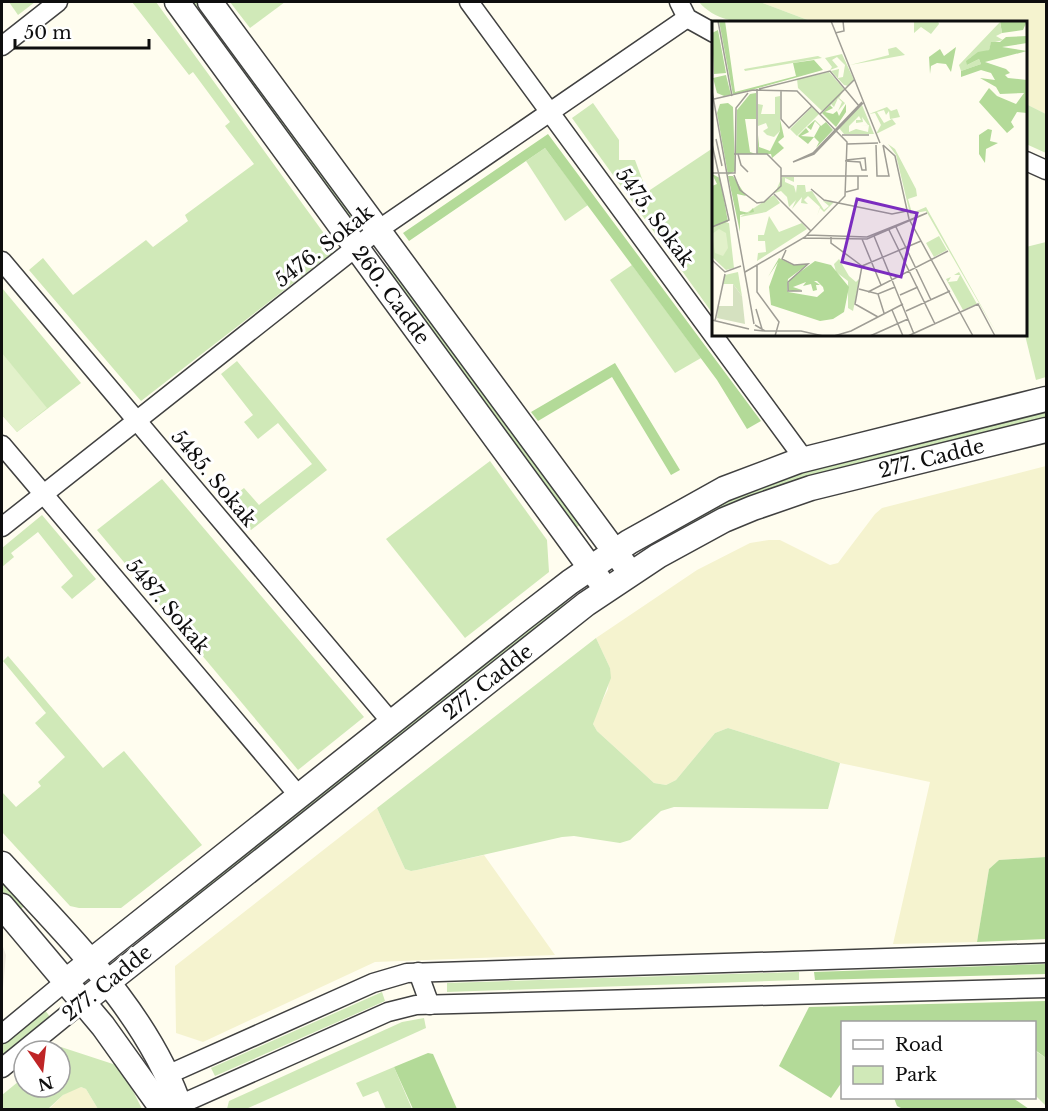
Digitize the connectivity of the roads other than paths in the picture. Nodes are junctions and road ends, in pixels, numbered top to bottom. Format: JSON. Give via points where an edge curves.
{"nodes":[{"id":1,"x":58,"y":2,"type":"edge"},
{"id":2,"x":177,"y":2,"type":"edge"},
{"id":3,"x":210,"y":2,"type":"edge"},
{"id":4,"x":469,"y":2,"type":"edge"},
{"id":5,"x":679,"y":2,"type":"edge"},
{"id":6,"x":687,"y":18,"type":"junction"},
{"id":7,"x":712,"y":32,"type":"edge"},
{"id":8,"x":2,"y":46,"type":"edge"},
{"id":9,"x":550,"y":112,"type":"junction"},
{"id":10,"x":1027,"y":161,"type":"edge"},
{"id":11,"x":1047,"y":170,"type":"edge"},
{"id":12,"x":378,"y":230,"type":"junction"},
{"id":13,"x":357,"y":247,"type":"junction"},
{"id":14,"x":2,"y":261,"type":"edge"},
{"id":15,"x":712,"y":333,"type":"edge"},
{"id":16,"x":714,"y":336,"type":"edge"},
{"id":17,"x":1047,"y":399,"type":"edge"},
{"id":18,"x":136,"y":421,"type":"junction"},
{"id":19,"x":1047,"y":430,"type":"edge"},
{"id":20,"x":2,"y":445,"type":"edge"},
{"id":21,"x":804,"y":459,"type":"junction"},
{"id":22,"x":44,"y":494,"type":"junction"},
{"id":23,"x":2,"y":527,"type":"edge"},
{"id":24,"x":615,"y":551,"type":"junction"},
{"id":25,"x":590,"y":568,"type":"junction"},
{"id":26,"x":631,"y":573,"type":"junction"},
{"id":27,"x":606,"y":590,"type":"junction"},
{"id":28,"x":392,"y":723,"type":"junction"},
{"id":29,"x":299,"y":796,"type":"junction"},
{"id":30,"x":2,"y":864,"type":"edge"},
{"id":31,"x":2,"y":906,"type":"edge"},
{"id":32,"x":1047,"y":953,"type":"edge"},
{"id":33,"x":90,"y":962,"type":"junction"},
{"id":34,"x":418,"y":972,"type":"junction"},
{"id":35,"x":66,"y":981,"type":"junction"},
{"id":36,"x":108,"y":982,"type":"junction"},
{"id":37,"x":1047,"y":988,"type":"edge"},
{"id":38,"x":83,"y":1002,"type":"junction"},
{"id":39,"x":430,"y":1005,"type":"junction"},
{"id":40,"x":2,"y":1034,"type":"edge"},
{"id":41,"x":2,"y":1068,"type":"edge"},
{"id":42,"x":167,"y":1075,"type":"junction"},
{"id":43,"x":174,"y":1108,"type":"edge"}],
"edges":[{"from":1,"to":8,"type":"street"},
{"from":2,"to":13,"type":"street","name":"260. Cadde"},
{"from":3,"to":12,"type":"street","name":"260. Cadde"},
{"from":4,"to":9,"type":"street","name":"5475. Sokak"},
{"from":5,"to":6,"type":"street"},
{"from":6,"to":7,"type":"street"},
{"from":6,"to":9,"type":"street","name":"5476. Sokak"},
{"from":9,"to":12,"type":"street","name":"5476. Sokak"},
{"from":9,"to":15,"type":"street","name":"5475. Sokak"},
{"from":10,"to":11,"type":"street"},
{"from":12,"to":13,"type":"street","name":"5476. Sokak"},
{"from":12,"to":24,"type":"street","name":"260. Cadde"},
{"from":13,"to":18,"type":"street","name":"5476. Sokak"},
{"from":13,"to":25,"type":"street","name":"260. Cadde"},
{"from":14,"to":18,"type":"street","name":"5485. Sokak"},
{"from":16,"to":21,"type":"street","name":"5475. Sokak"},
{"from":17,"to":21,"type":"street","name":"277. Cadde"},
{"from":18,"to":22,"type":"street","name":"5476. Sokak"},
{"from":18,"to":28,"type":"street","name":"5485. Sokak"},
{"from":19,"to":26,"type":"street","name":"277. Cadde","via":[[782,497],[724,520]]},
{"from":20,"to":22,"type":"street","name":"5487. Sokak"},
{"from":21,"to":24,"type":"street","name":"277. Cadde","via":[[724,489]]},
{"from":22,"to":23,"type":"street","name":"5476. Sokak"},
{"from":22,"to":29,"type":"street","name":"5487. Sokak"},
{"from":24,"to":25,"type":"street","name":"277. Cadde"},
{"from":24,"to":26,"type":"street","name":"260. Cadde"},
{"from":25,"to":27,"type":"street","name":"260. Cadde"},
{"from":25,"to":28,"type":"street","name":"277. Cadde"},
{"from":26,"to":27,"type":"street","name":"277. Cadde"},
{"from":27,"to":36,"type":"street","name":"277. Cadde"},
{"from":28,"to":29,"type":"street","name":"277. Cadde"},
{"from":29,"to":33,"type":"street","name":"277. Cadde"},
{"from":30,"to":33,"type":"street"},
{"from":31,"to":35,"type":"street"},
{"from":32,"to":34,"type":"street"},
{"from":33,"to":35,"type":"street","name":"277. Cadde"},
{"from":33,"to":36,"type":"street"},
{"from":34,"to":39,"type":"street"},
{"from":34,"to":42,"type":"street","via":[[373,983]]},
{"from":35,"to":38,"type":"street"},
{"from":35,"to":40,"type":"street","name":"277. Cadde"},
{"from":36,"to":38,"type":"street","name":"277. Cadde"},
{"from":36,"to":42,"type":"street","via":[[146,1034]]},
{"from":37,"to":39,"type":"street"},
{"from":38,"to":41,"type":"street","name":"277. Cadde"},
{"from":38,"to":43,"type":"street","via":[[134,1068]]},
{"from":39,"to":43,"type":"street","via":[[388,1012]]},
{"from":42,"to":43,"type":"street"}]}
